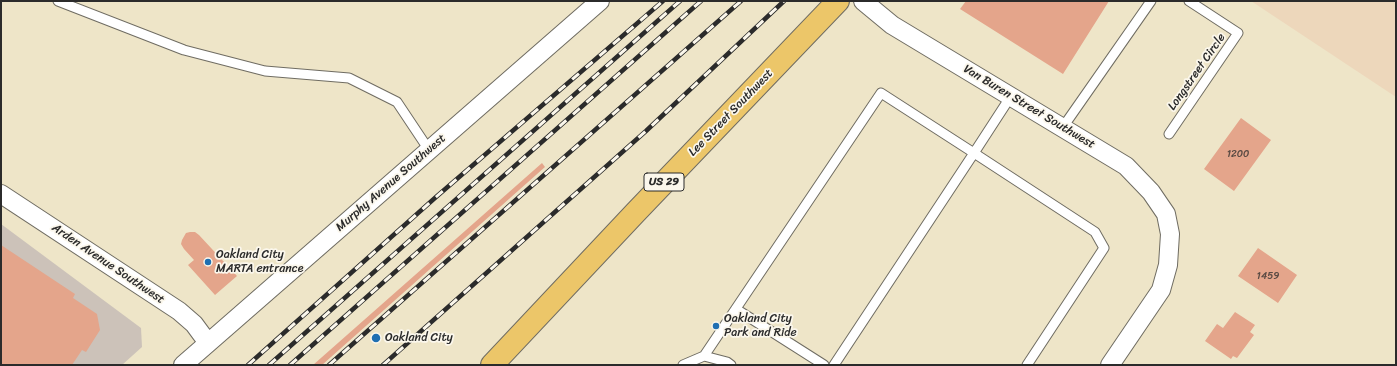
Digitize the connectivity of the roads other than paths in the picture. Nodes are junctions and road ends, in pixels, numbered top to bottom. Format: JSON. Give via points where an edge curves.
{"nodes":[{"id":1,"x":58,"y":1,"type":"edge"},
{"id":2,"x":600,"y":1,"type":"edge"},
{"id":3,"x":838,"y":1,"type":"edge"},
{"id":4,"x":863,"y":1,"type":"edge"},
{"id":5,"x":1151,"y":1,"type":"edge"},
{"id":6,"x":1189,"y":1,"type":"edge"},
{"id":7,"x":1011,"y":96,"type":"junction"},
{"id":8,"x":1063,"y":128,"type":"junction"},
{"id":9,"x":1169,"y":134,"type":"dead end"},
{"id":10,"x":429,"y":150,"type":"junction"},
{"id":11,"x":974,"y":153,"type":"junction"},
{"id":12,"x":1,"y":194,"type":"edge"},
{"id":13,"x":736,"y":309,"type":"junction"},
{"id":14,"x":208,"y":343,"type":"junction"},
{"id":15,"x":704,"y":356,"type":"junction"},
{"id":16,"x":183,"y":365,"type":"edge"},
{"id":17,"x":492,"y":365,"type":"edge"},
{"id":18,"x":683,"y":365,"type":"edge"},
{"id":19,"x":731,"y":365,"type":"edge"},
{"id":20,"x":824,"y":365,"type":"edge"},
{"id":21,"x":834,"y":365,"type":"edge"},
{"id":22,"x":1027,"y":365,"type":"edge"},
{"id":23,"x":1110,"y":365,"type":"edge"}],
"edges":[{"from":1,"to":10,"type":"lane","via":[[184,50],[265,71],[349,78],[397,102]]},
{"from":2,"to":10,"type":"street","name":"Murphy Avenue Southwest"},
{"from":3,"to":17,"type":"main road","name":"Lee Street Southwest","number":"US 29"},
{"from":4,"to":7,"type":"street","name":"Van Buren Street Southwest","via":[[892,25]]},
{"from":5,"to":8,"type":"lane"},
{"from":6,"to":9,"type":"lane","name":"Longstreet Circle","via":[[1238,33]]},
{"from":7,"to":8,"type":"street","name":"Van Buren Street Southwest"},
{"from":7,"to":11,"type":"lane"},
{"from":8,"to":23,"type":"street","name":"Van Buren Street Southwest","via":[[1126,166],[1151,192],[1166,214],[1170,234],[1168,265],[1161,290]]},
{"from":10,"to":14,"type":"street","name":"Murphy Avenue Southwest"},
{"from":11,"to":13,"type":"lane","via":[[881,93]]},
{"from":11,"to":21,"type":"lane"},
{"from":11,"to":22,"type":"lane","via":[[1095,232],[1104,248]]},
{"from":12,"to":14,"type":"street","name":"Arden Avenue Southwest","via":[[179,311],[194,324]]},
{"from":13,"to":15,"type":"lane"},
{"from":13,"to":20,"type":"lane"},
{"from":14,"to":16,"type":"street","name":"Murphy Avenue Southwest"},
{"from":15,"to":18,"type":"lane"},
{"from":15,"to":19,"type":"lane"}]}
